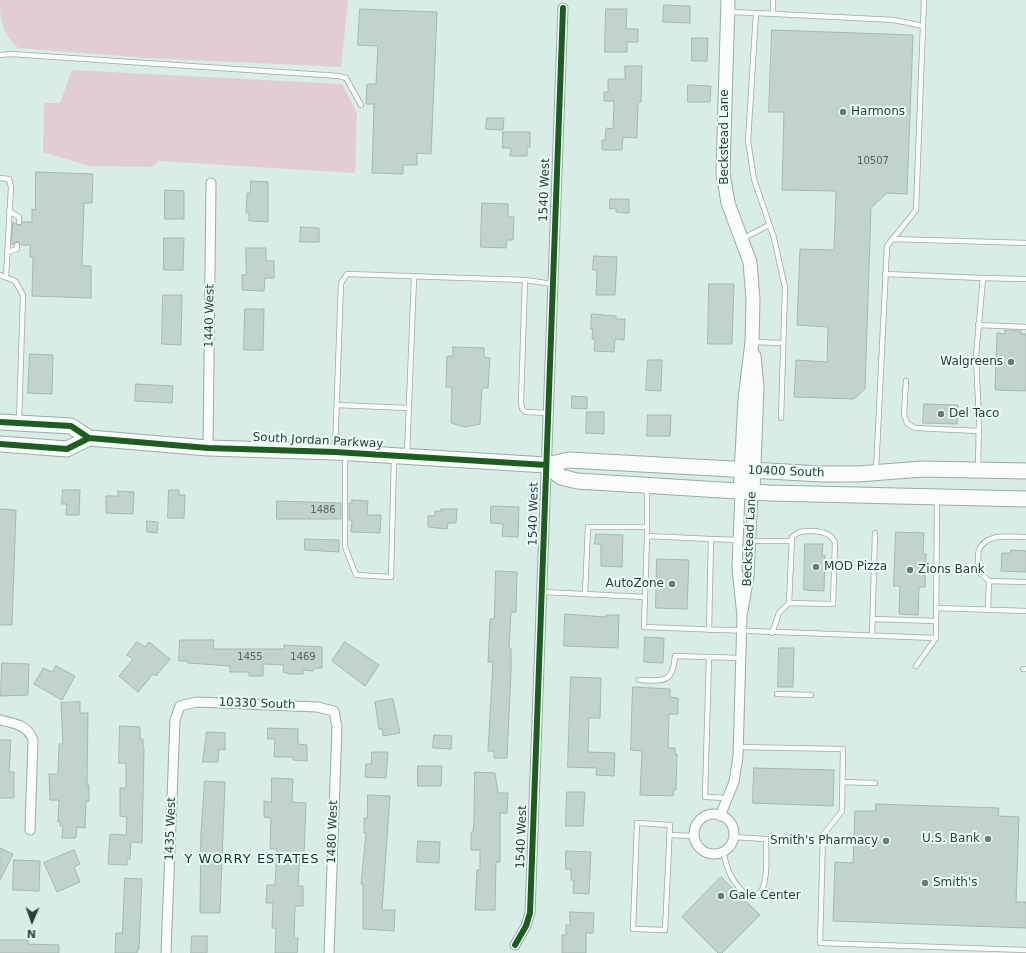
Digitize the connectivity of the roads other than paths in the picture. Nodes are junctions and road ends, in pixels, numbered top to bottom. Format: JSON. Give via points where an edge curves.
{"nodes":[{"id":1,"x":773,"y":0,"type":"edge"},
{"id":2,"x":924,"y":0,"type":"edge"},
{"id":3,"x":728,"y":6,"type":"edge"},
{"id":4,"x":563,"y":8,"type":"dead end"},
{"id":5,"x":756,"y":13,"type":"junction"},
{"id":6,"x":772,"y":14,"type":"junction"},
{"id":7,"x":923,"y":26,"type":"junction"},
{"id":8,"x":0,"y":55,"type":"edge"},
{"id":9,"x":361,"y":105,"type":"dead end"},
{"id":10,"x":0,"y":178,"type":"edge"},
{"id":11,"x":211,"y":183,"type":"dead end"},
{"id":12,"x":9,"y":211,"type":"junction"},
{"id":13,"x":18,"y":222,"type":"dead end"},
{"id":14,"x":769,"y":225,"type":"junction"},
{"id":15,"x":742,"y":239,"type":"junction"},
{"id":16,"x":892,"y":239,"type":"junction"},
{"id":17,"x":1026,"y":243,"type":"edge"},
{"id":18,"x":17,"y":245,"type":"dead end"},
{"id":19,"x":7,"y":252,"type":"junction"},
{"id":20,"x":885,"y":274,"type":"junction"},
{"id":21,"x":0,"y":275,"type":"edge"},
{"id":22,"x":6,"y":277,"type":"junction"},
{"id":23,"x":414,"y":277,"type":"junction"},
{"id":24,"x":983,"y":278,"type":"junction"},
{"id":25,"x":1026,"y":279,"type":"edge"},
{"id":26,"x":525,"y":280,"type":"junction"},
{"id":27,"x":552,"y":284,"type":"junction"},
{"id":28,"x":978,"y":325,"type":"junction"},
{"id":29,"x":1026,"y":327,"type":"edge"},
{"id":30,"x":752,"y":342,"type":"junction"},
{"id":31,"x":783,"y":343,"type":"junction"},
{"id":32,"x":906,"y":381,"type":"dead end"},
{"id":33,"x":336,"y":406,"type":"junction"},
{"id":34,"x":408,"y":408,"type":"junction"},
{"id":35,"x":547,"y":413,"type":"junction"},
{"id":36,"x":781,"y":418,"type":"dead end"},
{"id":37,"x":0,"y":422,"type":"edge"},
{"id":38,"x":19,"y":423,"type":"junction"},
{"id":39,"x":980,"y":430,"type":"junction"},
{"id":40,"x":89,"y":438,"type":"junction"},
{"id":41,"x":0,"y":444,"type":"edge"},
{"id":42,"x":208,"y":448,"type":"junction"},
{"id":43,"x":340,"y":453,"type":"junction"},
{"id":44,"x":400,"y":456,"type":"junction"},
{"id":45,"x":546,"y":465,"type":"junction"},
{"id":46,"x":978,"y":470,"type":"junction"},
{"id":47,"x":747,"y":471,"type":"junction"},
{"id":48,"x":1026,"y":471,"type":"edge"},
{"id":49,"x":876,"y":472,"type":"junction"},
{"id":50,"x":647,"y":486,"type":"junction"},
{"id":51,"x":747,"y":492,"type":"junction"},
{"id":52,"x":937,"y":496,"type":"junction"},
{"id":53,"x":1026,"y":500,"type":"edge"},
{"id":54,"x":646,"y":527,"type":"junction"},
{"id":55,"x":875,"y":533,"type":"dead end"},
{"id":56,"x":647,"y":536,"type":"junction"},
{"id":57,"x":1026,"y":537,"type":"edge"},
{"id":58,"x":711,"y":539,"type":"junction"},
{"id":59,"x":738,"y":540,"type":"junction"},
{"id":60,"x":751,"y":540,"type":"junction"},
{"id":61,"x":791,"y":541,"type":"junction"},
{"id":62,"x":989,"y":581,"type":"junction"},
{"id":63,"x":1026,"y":582,"type":"edge"},
{"id":64,"x":543,"y":592,"type":"junction"},
{"id":65,"x":585,"y":594,"type":"junction"},
{"id":66,"x":645,"y":597,"type":"junction"},
{"id":67,"x":789,"y":603,"type":"junction"},
{"id":68,"x":936,"y":608,"type":"junction"},
{"id":69,"x":988,"y":609,"type":"junction"},
{"id":70,"x":1026,"y":611,"type":"edge"},
{"id":71,"x":742,"y":616,"type":"junction"},
{"id":72,"x":872,"y":619,"type":"junction"},
{"id":73,"x":936,"y":621,"type":"junction"},
{"id":74,"x":710,"y":630,"type":"junction"},
{"id":75,"x":741,"y":632,"type":"junction"},
{"id":76,"x":772,"y":633,"type":"junction"},
{"id":77,"x":872,"y":636,"type":"junction"},
{"id":78,"x":936,"y":638,"type":"junction"},
{"id":79,"x":709,"y":657,"type":"junction"},
{"id":80,"x":740,"y":658,"type":"junction"},
{"id":81,"x":916,"y":666,"type":"dead end"},
{"id":82,"x":639,"y":680,"type":"dead end"},
{"id":83,"x":777,"y":694,"type":"dead end"},
{"id":84,"x":811,"y":695,"type":"dead end"},
{"id":85,"x":180,"y":706,"type":"joint"},
{"id":86,"x":334,"y":711,"type":"joint"},
{"id":87,"x":0,"y":720,"type":"edge"},
{"id":88,"x":738,"y":747,"type":"junction"},
{"id":89,"x":842,"y":782,"type":"junction"},
{"id":90,"x":875,"y":784,"type":"dead end"},
{"id":91,"x":728,"y":798,"type":"junction"},
{"id":92,"x":720,"y":816,"type":"junction"},
{"id":93,"x":30,"y":830,"type":"dead end"},
{"id":94,"x":669,"y":836,"type":"junction"},
{"id":95,"x":694,"y":836,"type":"junction"},
{"id":96,"x":733,"y":837,"type":"junction"},
{"id":97,"x":723,"y":852,"type":"junction"},
{"id":98,"x":516,"y":945,"type":"dead end"},
{"id":99,"x":1026,"y":950,"type":"edge"},
{"id":100,"x":166,"y":953,"type":"edge"},
{"id":101,"x":329,"y":953,"type":"edge"}],
"edges":[{"from":1,"to":6,"type":"lane"},
{"from":2,"to":7,"type":"lane"},
{"from":3,"to":5,"type":"lane"},
{"from":3,"to":15,"type":"street","name":"Beckstead Lane","via":[[723,173],[728,203]]},
{"from":4,"to":27,"type":"street","name":"1540 West"},
{"from":5,"to":6,"type":"lane"},
{"from":5,"to":14,"type":"lane","via":[[748,141],[754,179]]},
{"from":6,"to":7,"type":"lane","via":[[894,20]]},
{"from":7,"to":16,"type":"lane","via":[[916,210]]},
{"from":8,"to":9,"type":"lane","via":[[339,76],[346,78]]},
{"from":10,"to":12,"type":"lane","via":[[9,179]]},
{"from":11,"to":42,"type":"street","name":"1440 West"},
{"from":12,"to":13,"type":"lane","via":[[19,217]]},
{"from":12,"to":19,"type":"lane"},
{"from":14,"to":15,"type":"lane"},
{"from":14,"to":31,"type":"lane","via":[[785,288]]},
{"from":15,"to":30,"type":"street","name":"Beckstead Lane","via":[[753,281]]},
{"from":16,"to":17,"type":"lane"},
{"from":16,"to":20,"type":"lane","via":[[887,246]]},
{"from":18,"to":19,"type":"lane","via":[[17,249]]},
{"from":19,"to":22,"type":"lane"},
{"from":20,"to":24,"type":"lane"},
{"from":20,"to":49,"type":"lane"},
{"from":21,"to":22,"type":"lane"},
{"from":22,"to":38,"type":"lane","via":[[15,281],[23,295]]},
{"from":23,"to":26,"type":"lane"},
{"from":23,"to":33,"type":"lane","via":[[347,274],[343,279]]},
{"from":23,"to":34,"type":"lane"},
{"from":24,"to":25,"type":"lane"},
{"from":24,"to":28,"type":"lane"},
{"from":26,"to":27,"type":"lane"},
{"from":26,"to":35,"type":"lane","via":[[522,409],[526,412]]},
{"from":27,"to":35,"type":"street","name":"1540 West"},
{"from":28,"to":29,"type":"lane"},
{"from":28,"to":39,"type":"lane","via":[[976,369]]},
{"from":30,"to":31,"type":"lane"},
{"from":30,"to":47,"type":"street","name":"Beckstead Lane","via":[[757,387]]},
{"from":31,"to":36,"type":"lane"},
{"from":32,"to":39,"type":"lane","via":[[904,414],[907,423],[915,428]]},
{"from":33,"to":34,"type":"lane"},
{"from":33,"to":43,"type":"lane"},
{"from":34,"to":44,"type":"lane"},
{"from":35,"to":45,"type":"street","name":"1540 West"},
{"from":37,"to":38,"type":"main road"},
{"from":38,"to":40,"type":"main road","via":[[71,426]]},
{"from":39,"to":46,"type":"lane"},
{"from":40,"to":41,"type":"main road","via":[[67,449]]},
{"from":40,"to":42,"type":"main road","name":"South Jordan Parkway"},
{"from":42,"to":43,"type":"main road","name":"South Jordan Parkway"},
{"from":43,"to":44,"type":"main road","name":"South Jordan Parkway"},
{"from":43,"to":44,"type":"lane","via":[[344,547],[356,575],[391,577]]},
{"from":44,"to":45,"type":"main road","name":"South Jordan Parkway"},
{"from":45,"to":47,"type":"main road","name":"10400 South","via":[[569,460]]},
{"from":45,"to":50,"type":"main road","name":"10400 South","via":[[560,477],[576,481]]},
{"from":45,"to":64,"type":"street","name":"1540 West"},
{"from":46,"to":48,"type":"main road","name":"10400 South"},
{"from":46,"to":49,"type":"main road","name":"10400 South","via":[[922,469]]},
{"from":47,"to":49,"type":"main road","name":"10400 South","via":[[839,474]]},
{"from":47,"to":51,"type":"street","name":"Beckstead Lane"},
{"from":50,"to":51,"type":"main road","name":"10400 South"},
{"from":50,"to":54,"type":"lane"},
{"from":51,"to":52,"type":"main road","name":"10400 South"},
{"from":51,"to":59,"type":"street","name":"Beckstead Lane"},
{"from":51,"to":60,"type":"street","name":"Beckstead Lane"},
{"from":52,"to":53,"type":"main road","name":"10400 South"},
{"from":52,"to":68,"type":"lane"},
{"from":54,"to":56,"type":"lane"},
{"from":54,"to":65,"type":"lane","via":[[588,527]]},
{"from":55,"to":72,"type":"lane"},
{"from":56,"to":58,"type":"lane"},
{"from":56,"to":66,"type":"lane"},
{"from":57,"to":62,"type":"lane","via":[[996,537],[986,541],[979,550],[979,572]]},
{"from":58,"to":59,"type":"lane"},
{"from":58,"to":74,"type":"lane"},
{"from":59,"to":71,"type":"street","name":"Beckstead Lane","via":[[738,582]]},
{"from":60,"to":61,"type":"lane"},
{"from":60,"to":71,"type":"street","name":"Beckstead Lane","via":[[749,576]]},
{"from":61,"to":67,"type":"lane"},
{"from":61,"to":67,"type":"lane","via":[[795,534],[803,531],[825,532],[835,543],[833,604]]},
{"from":62,"to":63,"type":"lane"},
{"from":62,"to":69,"type":"lane"},
{"from":64,"to":65,"type":"lane"},
{"from":64,"to":98,"type":"street","name":"1540 West","via":[[530,913]]},
{"from":65,"to":66,"type":"lane"},
{"from":66,"to":74,"type":"lane","via":[[644,627]]},
{"from":67,"to":76,"type":"lane","via":[[779,614]]},
{"from":68,"to":69,"type":"lane"},
{"from":68,"to":73,"type":"lane"},
{"from":69,"to":70,"type":"lane"},
{"from":71,"to":75,"type":"street","name":"Beckstead Lane"},
{"from":72,"to":73,"type":"lane"},
{"from":72,"to":77,"type":"lane"},
{"from":73,"to":78,"type":"lane"},
{"from":74,"to":75,"type":"lane"},
{"from":75,"to":76,"type":"lane"},
{"from":75,"to":80,"type":"street","name":"Beckstead Lane"},
{"from":76,"to":77,"type":"lane"},
{"from":77,"to":78,"type":"lane"},
{"from":78,"to":81,"type":"lane"},
{"from":79,"to":80,"type":"lane"},
{"from":79,"to":82,"type":"lane","via":[[675,656],[672,674],[667,679]]},
{"from":79,"to":91,"type":"lane","via":[[705,798]]},
{"from":80,"to":88,"type":"street","name":"Beckstead Lane"},
{"from":83,"to":84,"type":"lane"},
{"from":85,"to":86,"type":"street","name":"10330 South","via":[[197,702],[317,707]]},
{"from":85,"to":100,"type":"street","name":"1435 West","via":[[175,720]]},
{"from":86,"to":101,"type":"street","name":"1480 West","via":[[337,727]]},
{"from":87,"to":93,"type":"street","via":[[22,727],[30,732],[33,740]]},
{"from":88,"to":89,"type":"lane","via":[[843,749]]},
{"from":88,"to":91,"type":"street","name":"Beckstead Lane","via":[[736,771]]},
{"from":89,"to":90,"type":"lane"},
{"from":89,"to":99,"type":"lane","via":[[842,811],[823,835],[820,943]]},
{"from":91,"to":92,"type":"street","name":"Beckstead Lane"},
{"from":92,"to":95,"type":"street","via":[[713,814],[699,821]]},
{"from":92,"to":96,"type":"street","via":[[732,825]]},
{"from":94,"to":94,"type":"lane","via":[[665,930],[633,929],[637,823],[670,825]]},
{"from":94,"to":95,"type":"lane"},
{"from":95,"to":97,"type":"street","via":[[701,849],[716,854]]},
{"from":96,"to":97,"type":"street","via":[[729,847]]},
{"from":96,"to":97,"type":"lane","via":[[766,839],[764,886],[760,894],[748,897],[734,882],[728,874]]}]}
